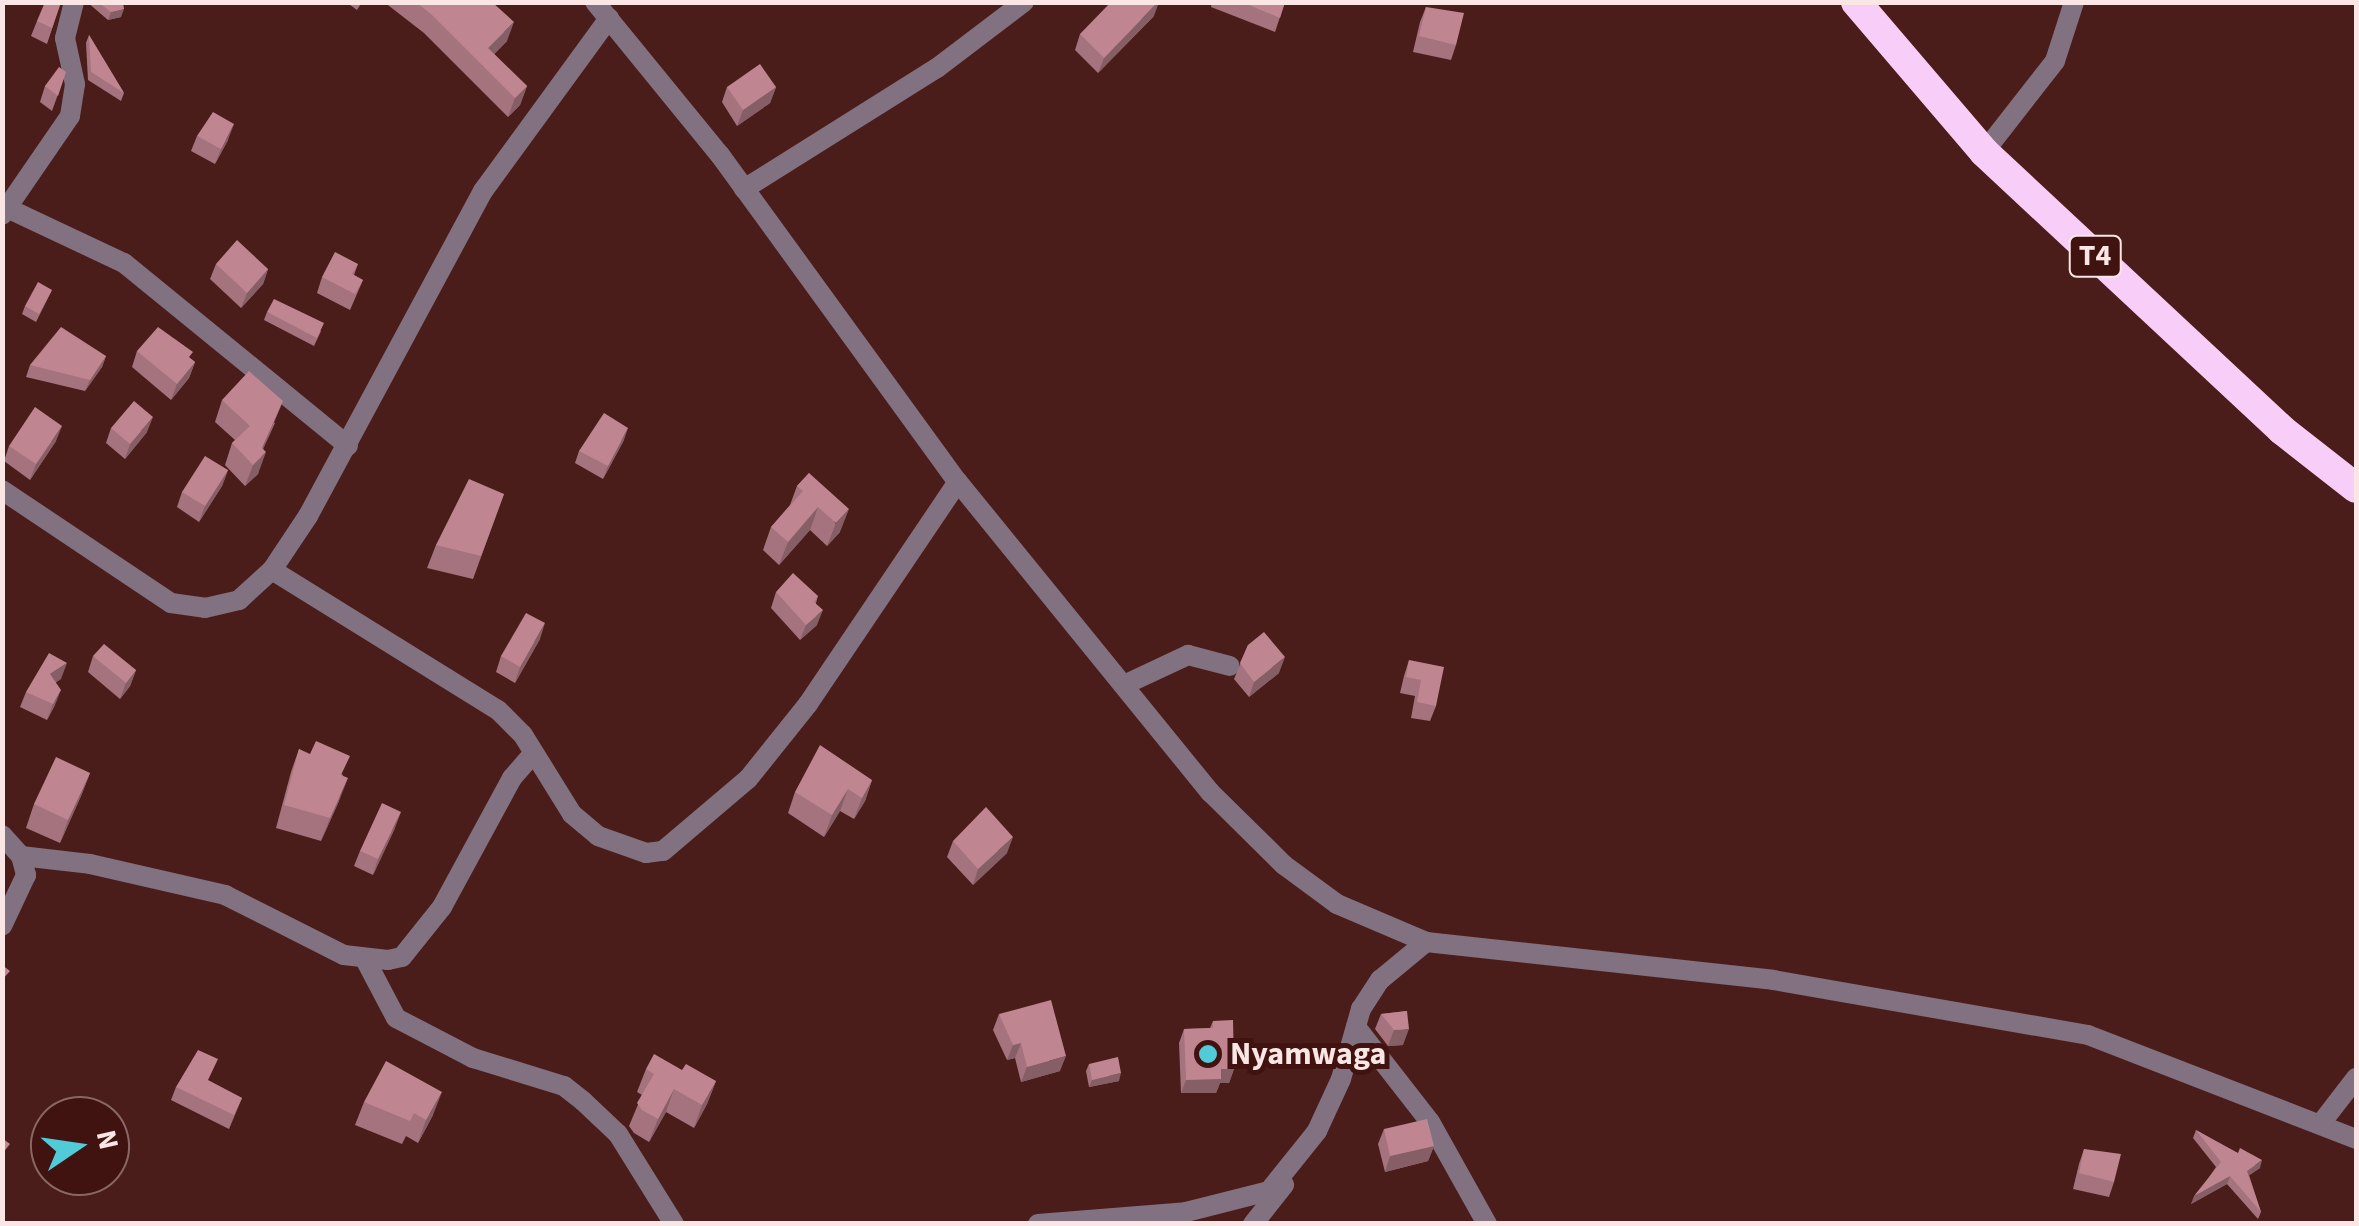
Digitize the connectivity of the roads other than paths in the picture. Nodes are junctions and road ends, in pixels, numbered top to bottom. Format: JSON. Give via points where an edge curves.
{"nodes":[{"id":1,"x":74,"y":2,"type":"edge"},
{"id":2,"x":1024,"y":2,"type":"edge"},
{"id":3,"x":1856,"y":2,"type":"edge"},
{"id":4,"x":2074,"y":2,"type":"edge"},
{"id":5,"x":602,"y":10,"type":"edge"},
{"id":6,"x":1984,"y":152,"type":"junction"},
{"id":7,"x":744,"y":189,"type":"junction"},
{"id":8,"x":5,"y":212,"type":"edge"},
{"id":9,"x":348,"y":446,"type":"junction"},
{"id":10,"x":958,"y":482,"type":"junction"},
{"id":11,"x":2356,"y":488,"type":"edge"},
{"id":12,"x":2,"y":490,"type":"edge"},
{"id":13,"x":272,"y":570,"type":"junction"},
{"id":14,"x":1230,"y":666,"type":"dead end"},
{"id":15,"x":1124,"y":686,"type":"junction"},
{"id":16,"x":533,"y":754,"type":"junction"},
{"id":17,"x":2,"y":835,"type":"edge"},
{"id":18,"x":21,"y":856,"type":"junction"},
{"id":19,"x":2,"y":926,"type":"edge"},
{"id":20,"x":1426,"y":942,"type":"junction"},
{"id":21,"x":366,"y":961,"type":"junction"},
{"id":22,"x":1356,"y":1026,"type":"junction"},
{"id":23,"x":2356,"y":1078,"type":"edge"},
{"id":24,"x":2322,"y":1122,"type":"junction"},
{"id":25,"x":2356,"y":1140,"type":"edge"},
{"id":26,"x":1288,"y":1168,"type":"junction"},
{"id":27,"x":674,"y":1224,"type":"edge"},
{"id":28,"x":1038,"y":1224,"type":"edge"},
{"id":29,"x":1253,"y":1224,"type":"edge"},
{"id":30,"x":1486,"y":1224,"type":"edge"}],
"edges":[{"from":1,"to":8,"type":"street","via":[[64,38],[75,84],[70,116]]},
{"from":2,"to":7,"type":"street","via":[[937,68]]},
{"from":3,"to":6,"type":"highway","number":"T4"},
{"from":4,"to":6,"type":"street","via":[[2055,60]]},
{"from":5,"to":7,"type":"street"},
{"from":5,"to":9,"type":"street","via":[[483,191]]},
{"from":6,"to":11,"type":"highway","number":"T4","via":[[2282,430]]},
{"from":7,"to":10,"type":"street"},
{"from":8,"to":9,"type":"street","via":[[124,262]]},
{"from":9,"to":13,"type":"street"},
{"from":10,"to":15,"type":"street"},
{"from":10,"to":16,"type":"street","via":[[784,734],[748,779],[663,851],[630,852],[598,836],[572,814]]},
{"from":12,"to":13,"type":"street","via":[[171,603],[205,608],[239,600]]},
{"from":13,"to":16,"type":"street","via":[[498,710]]},
{"from":14,"to":15,"type":"street","via":[[1188,656]]},
{"from":15,"to":20,"type":"street","via":[[1210,792],[1284,865],[1337,904]]},
{"from":16,"to":21,"type":"street","via":[[512,778],[442,907],[415,943],[402,957]]},
{"from":17,"to":18,"type":"street"},
{"from":18,"to":19,"type":"street","via":[[22,894]]},
{"from":18,"to":21,"type":"street","via":[[90,864],[224,895]]},
{"from":20,"to":22,"type":"street","via":[[1380,980]]},
{"from":20,"to":24,"type":"street","via":[[1773,980],[2088,1035]]},
{"from":21,"to":27,"type":"street","via":[[396,1018],[473,1058],[564,1086],[583,1100],[618,1134]]},
{"from":22,"to":26,"type":"street","via":[[1316,1132]]},
{"from":22,"to":30,"type":"street","via":[[1430,1122]]},
{"from":23,"to":24,"type":"street"},
{"from":24,"to":25,"type":"street"},
{"from":26,"to":28,"type":"street","via":[[1269,1191],[1241,1202]]},
{"from":26,"to":29,"type":"street","via":[[1281,1194]]}]}
